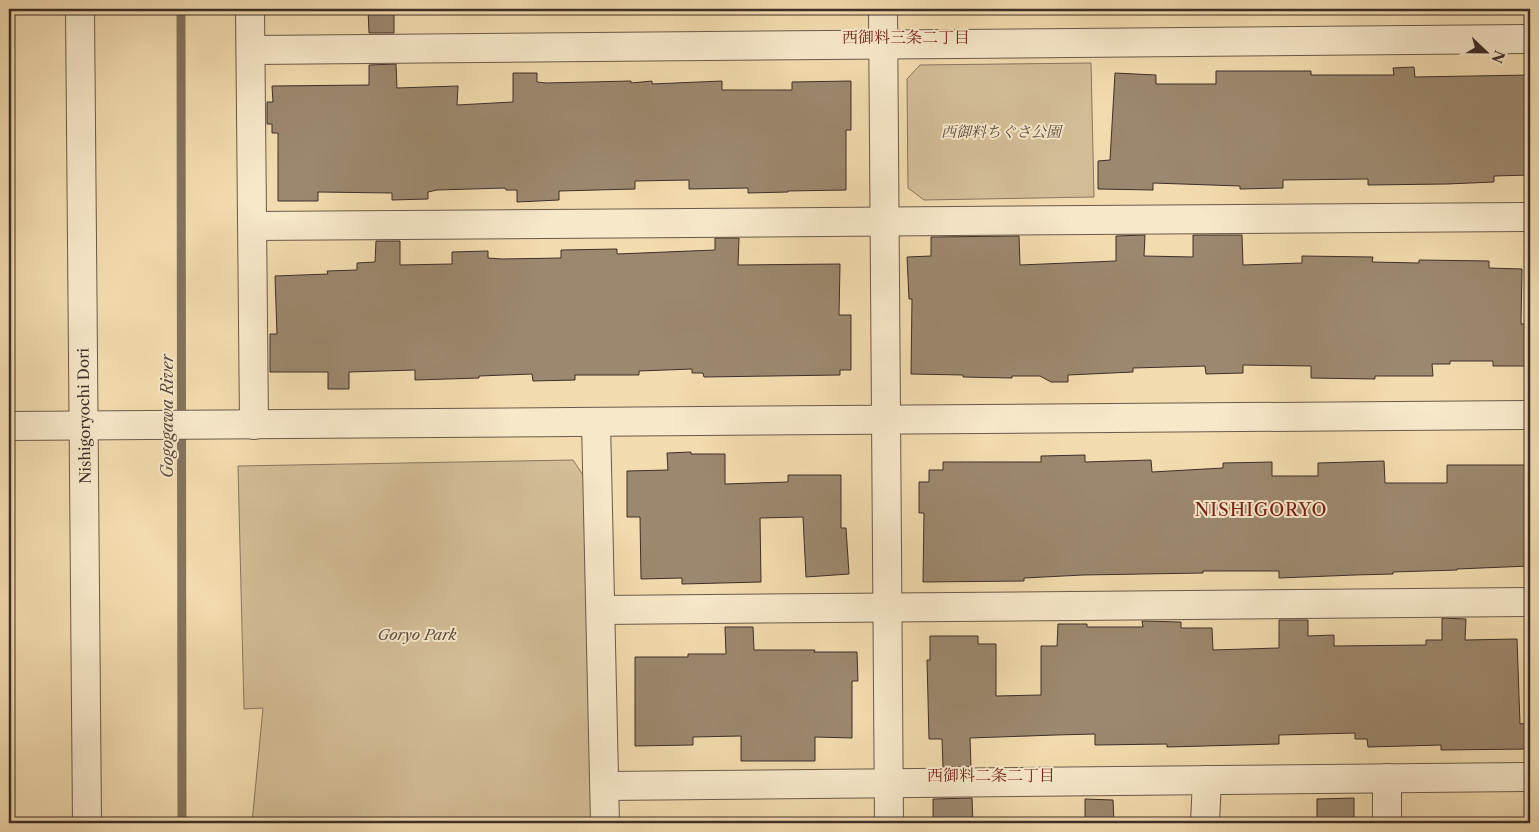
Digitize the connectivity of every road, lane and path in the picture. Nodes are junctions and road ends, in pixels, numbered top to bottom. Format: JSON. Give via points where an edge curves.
{"nodes":[{"id":1,"x":80,"y":9,"type":"edge"},
{"id":2,"x":250,"y":9,"type":"edge"},
{"id":3,"x":883,"y":9,"type":"edge"},
{"id":4,"x":1530,"y":39,"type":"edge"},
{"id":5,"x":883,"y":44,"type":"junction"},
{"id":6,"x":251,"y":50,"type":"junction"},
{"id":7,"x":1530,"y":217,"type":"edge"},
{"id":8,"x":884,"y":221,"type":"junction"},
{"id":9,"x":253,"y":226,"type":"junction"},
{"id":10,"x":1530,"y":414,"type":"edge"},
{"id":11,"x":885,"y":420,"type":"junction"},
{"id":12,"x":596,"y":422,"type":"junction"},
{"id":13,"x":254,"y":425,"type":"junction"},
{"id":14,"x":9,"y":426,"type":"edge"},
{"id":15,"x":83,"y":426,"type":"junction"},
{"id":16,"x":1530,"y":602,"type":"edge"},
{"id":17,"x":887,"y":607,"type":"junction"},
{"id":18,"x":600,"y":610,"type":"junction"},
{"id":19,"x":1530,"y":777,"type":"edge"},
{"id":20,"x":1387,"y":778,"type":"junction"},
{"id":21,"x":1207,"y":780,"type":"junction"},
{"id":22,"x":889,"y":783,"type":"junction"},
{"id":23,"x":604,"y":786,"type":"junction"},
{"id":24,"x":87,"y":823,"type":"edge"},
{"id":25,"x":605,"y":823,"type":"edge"},
{"id":26,"x":889,"y":823,"type":"edge"},
{"id":27,"x":1205,"y":823,"type":"edge"},
{"id":28,"x":1387,"y":823,"type":"edge"}],
"edges":[{"from":1,"to":15,"type":"street","name":"Nishigoryochi Dori"},
{"from":2,"to":6,"type":"street"},
{"from":3,"to":5,"type":"street"},
{"from":4,"to":5,"type":"street"},
{"from":5,"to":6,"type":"street"},
{"from":5,"to":8,"type":"street"},
{"from":6,"to":9,"type":"street"},
{"from":7,"to":8,"type":"street"},
{"from":8,"to":9,"type":"street"},
{"from":8,"to":11,"type":"street"},
{"from":9,"to":13,"type":"street"},
{"from":10,"to":11,"type":"street"},
{"from":11,"to":12,"type":"street"},
{"from":11,"to":17,"type":"street"},
{"from":12,"to":13,"type":"street"},
{"from":12,"to":18,"type":"street"},
{"from":13,"to":15,"type":"street"},
{"from":14,"to":15,"type":"street"},
{"from":15,"to":24,"type":"street","name":"Nishigoryochi Dori"},
{"from":16,"to":17,"type":"street"},
{"from":17,"to":18,"type":"street"},
{"from":17,"to":22,"type":"street"},
{"from":18,"to":23,"type":"street"},
{"from":19,"to":20,"type":"street"},
{"from":20,"to":21,"type":"street"},
{"from":20,"to":28,"type":"street"},
{"from":21,"to":22,"type":"street"},
{"from":21,"to":27,"type":"street"},
{"from":22,"to":23,"type":"street"},
{"from":22,"to":26,"type":"street"},
{"from":23,"to":25,"type":"street"}]}
